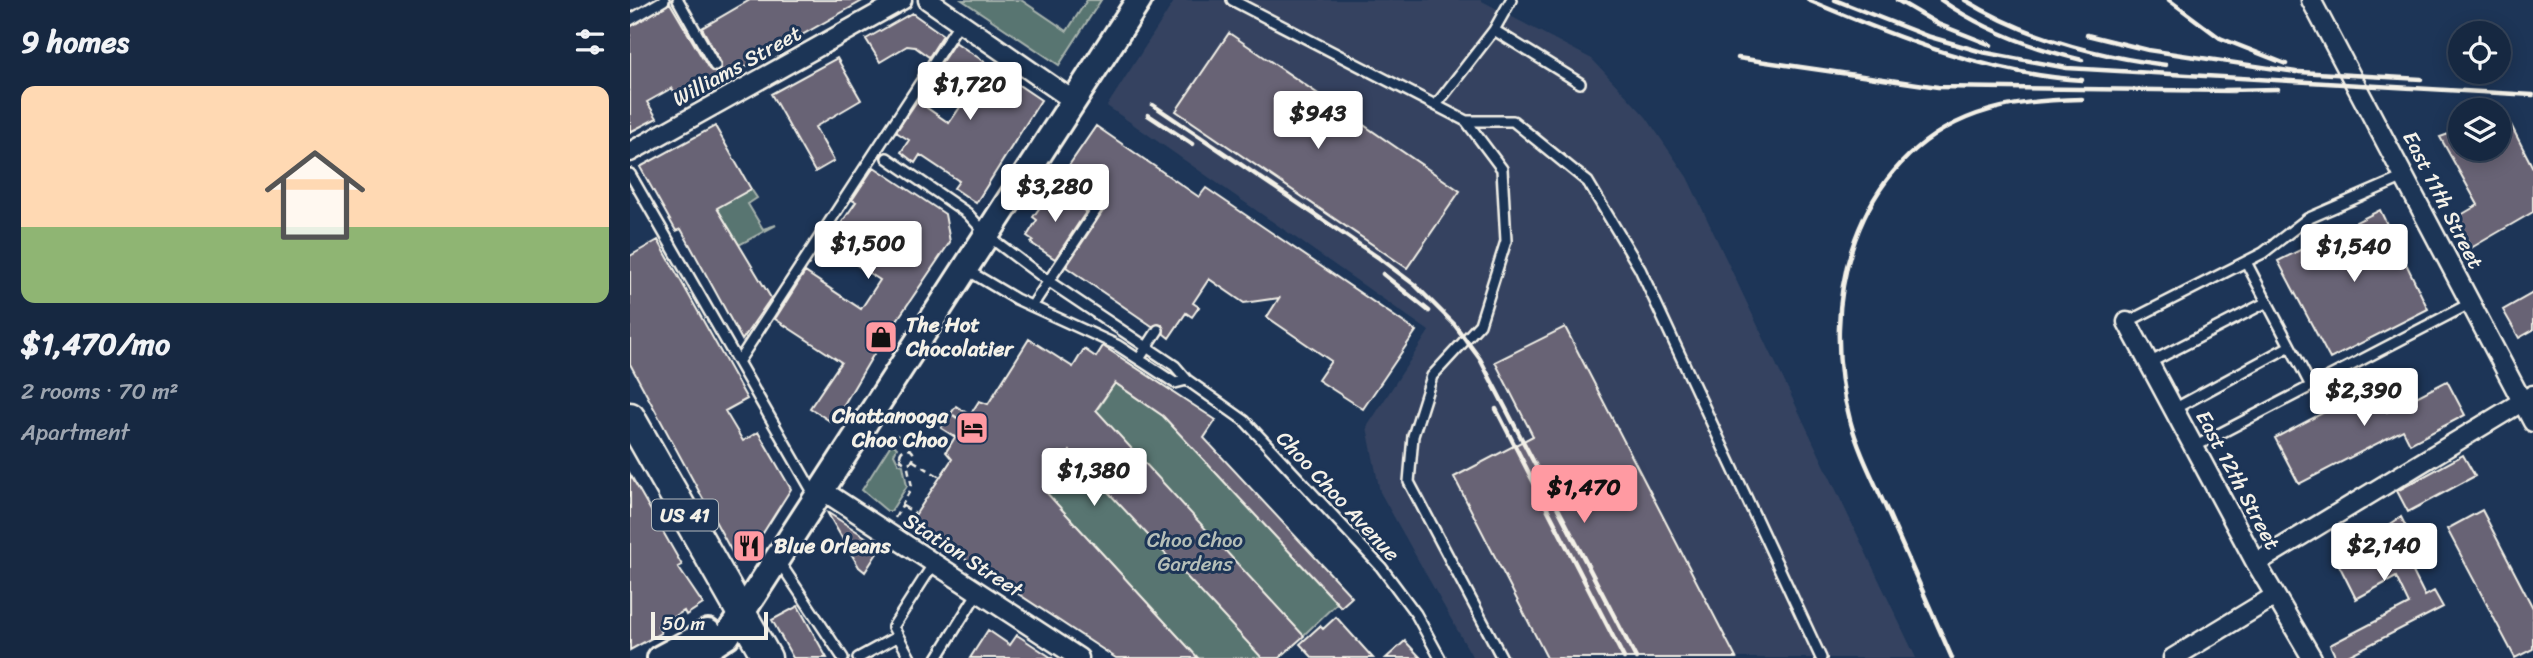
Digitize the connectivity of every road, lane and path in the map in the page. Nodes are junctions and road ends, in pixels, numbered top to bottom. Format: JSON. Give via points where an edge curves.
{"nodes":[{"id":1,"x":664,"y":0,"type":"edge"},
{"id":2,"x":678,"y":0,"type":"edge"},
{"id":3,"x":902,"y":0,"type":"edge"},
{"id":4,"x":928,"y":0,"type":"edge"},
{"id":5,"x":1139,"y":0,"type":"edge"},
{"id":6,"x":1232,"y":0,"type":"edge"},
{"id":7,"x":1511,"y":0,"type":"edge"},
{"id":8,"x":2311,"y":0,"type":"edge"},
{"id":9,"x":1244,"y":2,"type":"edge"},
{"id":10,"x":630,"y":20,"type":"edge"},
{"id":11,"x":960,"y":22,"type":"junction"},
{"id":12,"x":1494,"y":30,"type":"junction"},
{"id":13,"x":715,"y":66,"type":"dead end"},
{"id":14,"x":1580,"y":83,"type":"dead end"},
{"id":15,"x":1074,"y":101,"type":"junction"},
{"id":16,"x":1436,"y":105,"type":"junction"},
{"id":17,"x":1466,"y":121,"type":"junction"},
{"id":18,"x":630,"y":152,"type":"edge"},
{"id":19,"x":887,"y":158,"type":"dead end"},
{"id":20,"x":1032,"y":166,"type":"junction"},
{"id":21,"x":630,"y":174,"type":"edge"},
{"id":22,"x":2406,"y":176,"type":"junction"},
{"id":23,"x":988,"y":236,"type":"junction"},
{"id":24,"x":2246,"y":261,"type":"junction"},
{"id":25,"x":967,"y":270,"type":"junction"},
{"id":26,"x":1048,"y":281,"type":"junction"},
{"id":27,"x":2267,"y":302,"type":"junction"},
{"id":28,"x":2471,"y":303,"type":"junction"},
{"id":29,"x":1032,"y":306,"type":"junction"},
{"id":30,"x":2127,"y":322,"type":"joint"},
{"id":31,"x":1158,"y":330,"type":"dead end"},
{"id":32,"x":2290,"y":346,"type":"junction"},
{"id":33,"x":1147,"y":347,"type":"junction"},
{"id":34,"x":1139,"y":359,"type":"junction"},
{"id":35,"x":738,"y":362,"type":"junction"},
{"id":36,"x":2149,"y":363,"type":"junction"},
{"id":37,"x":1187,"y":380,"type":"junction"},
{"id":38,"x":2311,"y":386,"type":"junction"},
{"id":39,"x":2527,"y":398,"type":"edge"},
{"id":40,"x":2174,"y":409,"type":"junction"},
{"id":41,"x":953,"y":415,"type":"dead end"},
{"id":42,"x":960,"y":420,"type":"dead end"},
{"id":43,"x":2533,"y":422,"type":"edge"},
{"id":44,"x":632,"y":424,"type":"edge"},
{"id":45,"x":2194,"y":447,"type":"junction"},
{"id":46,"x":912,"y":460,"type":"junction"},
{"id":47,"x":907,"y":463,"type":"junction"},
{"id":48,"x":940,"y":477,"type":"dead end"},
{"id":49,"x":819,"y":494,"type":"junction"},
{"id":50,"x":903,"y":506,"type":"junction"},
{"id":51,"x":896,"y":517,"type":"dead end"},
{"id":52,"x":961,"y":557,"type":"dead end"},
{"id":53,"x":777,"y":558,"type":"junction"},
{"id":54,"x":934,"y":563,"type":"junction"},
{"id":55,"x":2256,"y":563,"type":"junction"},
{"id":56,"x":978,"y":592,"type":"junction"},
{"id":57,"x":2275,"y":596,"type":"junction"},
{"id":58,"x":741,"y":612,"type":"junction"},
{"id":59,"x":898,"y":636,"type":"junction"},
{"id":60,"x":660,"y":658,"type":"edge"},
{"id":61,"x":693,"y":658,"type":"edge"},
{"id":62,"x":767,"y":658,"type":"edge"},
{"id":63,"x":843,"y":658,"type":"edge"},
{"id":64,"x":858,"y":658,"type":"edge"},
{"id":65,"x":910,"y":658,"type":"edge"},
{"id":66,"x":937,"y":658,"type":"edge"},
{"id":67,"x":1079,"y":658,"type":"edge"},
{"id":68,"x":1440,"y":658,"type":"edge"},
{"id":69,"x":1502,"y":658,"type":"edge"},
{"id":70,"x":1821,"y":658,"type":"edge"},
{"id":71,"x":2174,"y":658,"type":"edge"},
{"id":72,"x":2312,"y":658,"type":"edge"}],
"edges":[{"from":1,"to":10,"type":"lane"},
{"from":2,"to":13,"type":"lane"},
{"from":3,"to":18,"type":"street","name":"Williams Street"},
{"from":4,"to":11,"type":"street"},
{"from":5,"to":15,"type":"main road"},
{"from":6,"to":9,"type":"lane"},
{"from":7,"to":12,"type":"lane"},
{"from":8,"to":22,"type":"street","name":"East 11th Street"},
{"from":9,"to":16,"type":"lane"},
{"from":11,"to":15,"type":"street"},
{"from":11,"to":35,"type":"lane"},
{"from":12,"to":14,"type":"lane"},
{"from":12,"to":16,"type":"lane"},
{"from":15,"to":20,"type":"main road"},
{"from":16,"to":17,"type":"lane"},
{"from":17,"to":69,"type":"lane","via":[[1502,169],[1506,241],[1480,324],[1432,376],[1413,436],[1409,482]]},
{"from":17,"to":70,"type":"lane","via":[[1513,121],[1588,182],[1640,269]]},
{"from":19,"to":23,"type":"lane","name":"Choo Choo Avenue","via":[[967,212]]},
{"from":20,"to":23,"type":"main road"},
{"from":20,"to":26,"type":"lane","via":[[1096,210]]},
{"from":21,"to":35,"type":"lane"},
{"from":22,"to":24,"type":"lane","via":[[2307,219]]},
{"from":22,"to":28,"type":"street","name":"East 11th Street"},
{"from":23,"to":25,"type":"main road"},
{"from":23,"to":26,"type":"lane","name":"Choo Choo Avenue"},
{"from":24,"to":27,"type":"lane"},
{"from":24,"to":30,"type":"lane"},
{"from":25,"to":29,"type":"lane","name":"Choo Choo Avenue"},
{"from":25,"to":49,"type":"main road"},
{"from":26,"to":29,"type":"lane"},
{"from":26,"to":33,"type":"lane","name":"Choo Choo Avenue"},
{"from":27,"to":32,"type":"lane"},
{"from":27,"to":36,"type":"lane"},
{"from":28,"to":38,"type":"lane"},
{"from":28,"to":39,"type":"street","name":"East 11th Street"},
{"from":29,"to":34,"type":"lane","name":"Choo Choo Avenue"},
{"from":30,"to":36,"type":"street","name":"East 12th Street"},
{"from":31,"to":33,"type":"lane"},
{"from":32,"to":38,"type":"lane"},
{"from":32,"to":40,"type":"lane"},
{"from":33,"to":34,"type":"lane"},
{"from":33,"to":37,"type":"lane","name":"Choo Choo Avenue"},
{"from":34,"to":37,"type":"lane","name":"Choo Choo Avenue","via":[[1175,383]]},
{"from":35,"to":49,"type":"lane"},
{"from":36,"to":40,"type":"street","name":"East 12th Street"},
{"from":37,"to":68,"type":"lane","name":"Choo Choo Avenue","via":[[1245,421],[1381,567],[1416,614]]},
{"from":38,"to":45,"type":"lane"},
{"from":39,"to":43,"type":"street","name":"East 11th Street"},
{"from":39,"to":55,"type":"street"},
{"from":40,"to":45,"type":"street","name":"East 12th Street"},
{"from":41,"to":42,"type":"path"},
{"from":44,"to":58,"type":"main road","number":"US 41"},
{"from":45,"to":55,"type":"street","name":"East 12th Street"},
{"from":46,"to":47,"type":"path"},
{"from":46,"to":47,"type":"path","via":[[912,453],[904,450],[900,458]]},
{"from":46,"to":48,"type":"path"},
{"from":47,"to":50,"type":"path","via":[[912,487]]},
{"from":49,"to":53,"type":"main road"},
{"from":49,"to":54,"type":"street","name":"Station Street"},
{"from":50,"to":51,"type":"path"},
{"from":50,"to":52,"type":"path","via":[[915,514],[908,523]]},
{"from":53,"to":58,"type":"main road"},
{"from":53,"to":63,"type":"lane"},
{"from":54,"to":56,"type":"street","name":"Station Street"},
{"from":54,"to":59,"type":"lane","via":[[893,627]]},
{"from":55,"to":57,"type":"street","name":"East 12th Street"},
{"from":56,"to":66,"type":"lane"},
{"from":56,"to":67,"type":"street","name":"Station Street"},
{"from":57,"to":71,"type":"street"},
{"from":57,"to":72,"type":"street","name":"East 12th Street"},
{"from":58,"to":60,"type":"main road"},
{"from":58,"to":61,"type":"main road","via":[[727,636]]},
{"from":58,"to":62,"type":"main road","number":"US 41"},
{"from":59,"to":64,"type":"lane"},
{"from":59,"to":65,"type":"lane"}]}
